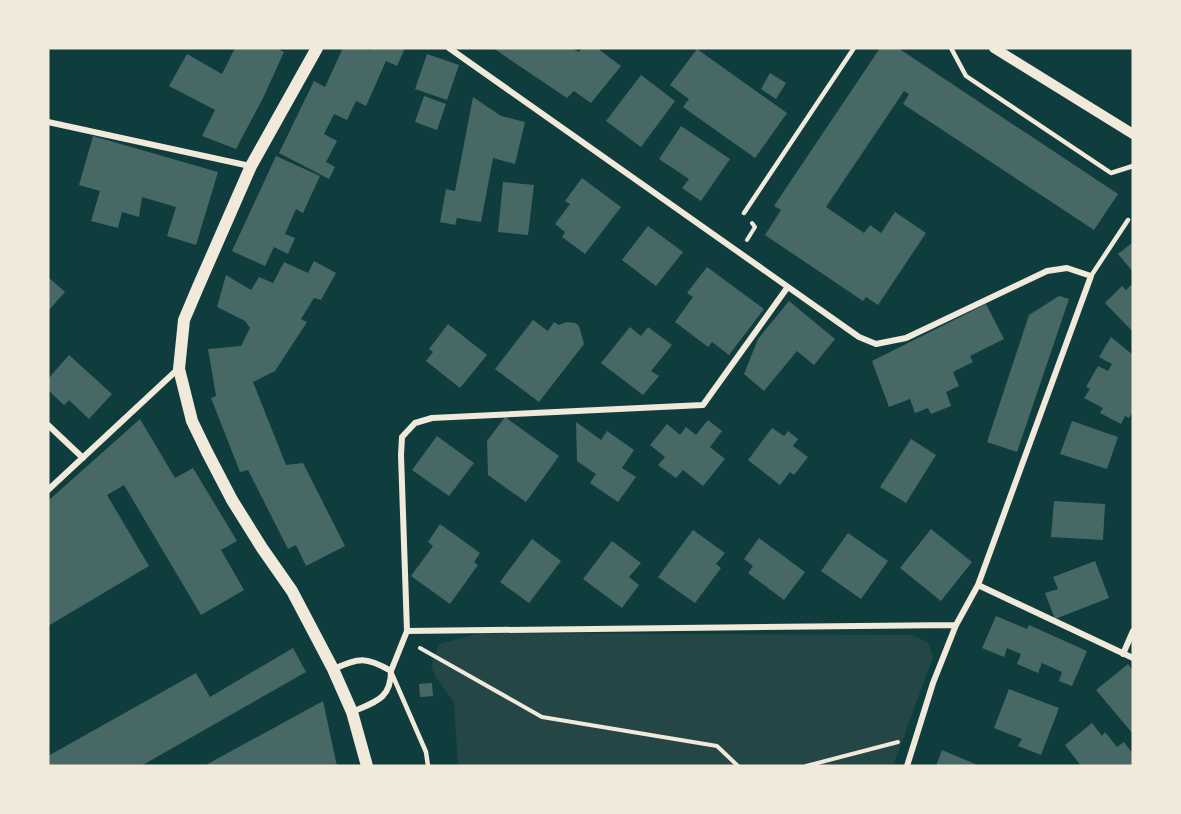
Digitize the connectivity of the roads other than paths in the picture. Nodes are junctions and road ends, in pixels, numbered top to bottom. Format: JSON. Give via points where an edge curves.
{"nodes":[{"id":1,"x":317,"y":48,"type":"edge"},
{"id":2,"x":449,"y":48,"type":"edge"},
{"id":3,"x":854,"y":48,"type":"edge"},
{"id":4,"x":951,"y":48,"type":"edge"},
{"id":5,"x":994,"y":48,"type":"edge"},
{"id":6,"x":48,"y":122,"type":"edge"},
{"id":7,"x":1133,"y":134,"type":"edge"},
{"id":8,"x":251,"y":166,"type":"junction"},
{"id":9,"x":1133,"y":166,"type":"edge"},
{"id":10,"x":744,"y":213,"type":"road end"},
{"id":11,"x":1128,"y":220,"type":"dead end"},
{"id":12,"x":1091,"y":276,"type":"junction"},
{"id":13,"x":787,"y":288,"type":"junction"},
{"id":14,"x":179,"y":369,"type":"junction"},
{"id":15,"x":48,"y":425,"type":"edge"},
{"id":16,"x":83,"y":458,"type":"junction"},
{"id":17,"x":48,"y":490,"type":"edge"},
{"id":18,"x":978,"y":585,"type":"junction"},
{"id":19,"x":956,"y":626,"type":"junction"},
{"id":20,"x":407,"y":631,"type":"junction"},
{"id":21,"x":1133,"y":631,"type":"edge"},
{"id":22,"x":1123,"y":654,"type":"junction"},
{"id":23,"x":1133,"y":658,"type":"edge"},
{"id":24,"x":333,"y":669,"type":"junction"},
{"id":25,"x":391,"y":671,"type":"junction"},
{"id":26,"x":352,"y":712,"type":"junction"},
{"id":27,"x":367,"y":766,"type":"edge"},
{"id":28,"x":428,"y":766,"type":"edge"},
{"id":29,"x":907,"y":766,"type":"edge"}],
"edges":[{"from":1,"to":8,"type":"main road"},
{"from":2,"to":13,"type":"street"},
{"from":3,"to":10,"type":"lane"},
{"from":4,"to":9,"type":"lane","via":[[966,76],[1111,173]]},
{"from":5,"to":7,"type":"street"},
{"from":6,"to":8,"type":"street"},
{"from":8,"to":14,"type":"main road","via":[[184,320]]},
{"from":11,"to":12,"type":"lane"},
{"from":12,"to":13,"type":"street","via":[[1067,268],[1047,271],[906,338],[876,344],[859,337]]},
{"from":12,"to":18,"type":"street"},
{"from":13,"to":20,"type":"street","via":[[703,405],[432,418],[415,423],[402,436],[401,455]]},
{"from":14,"to":16,"type":"street"},
{"from":14,"to":24,"type":"main road","via":[[192,421],[207,452],[238,509],[292,591]]},
{"from":15,"to":16,"type":"street"},
{"from":16,"to":17,"type":"street"},
{"from":18,"to":19,"type":"street"},
{"from":18,"to":22,"type":"street"},
{"from":19,"to":20,"type":"street"},
{"from":19,"to":29,"type":"street","via":[[933,682]]},
{"from":20,"to":25,"type":"street"},
{"from":21,"to":22,"type":"street"},
{"from":22,"to":23,"type":"street"},
{"from":24,"to":25,"type":"street","via":[[372,660]]},
{"from":24,"to":26,"type":"main road"},
{"from":25,"to":26,"type":"street","via":[[391,686],[379,700]]},
{"from":25,"to":28,"type":"lane","via":[[426,752]]},
{"from":26,"to":27,"type":"main road"}]}
